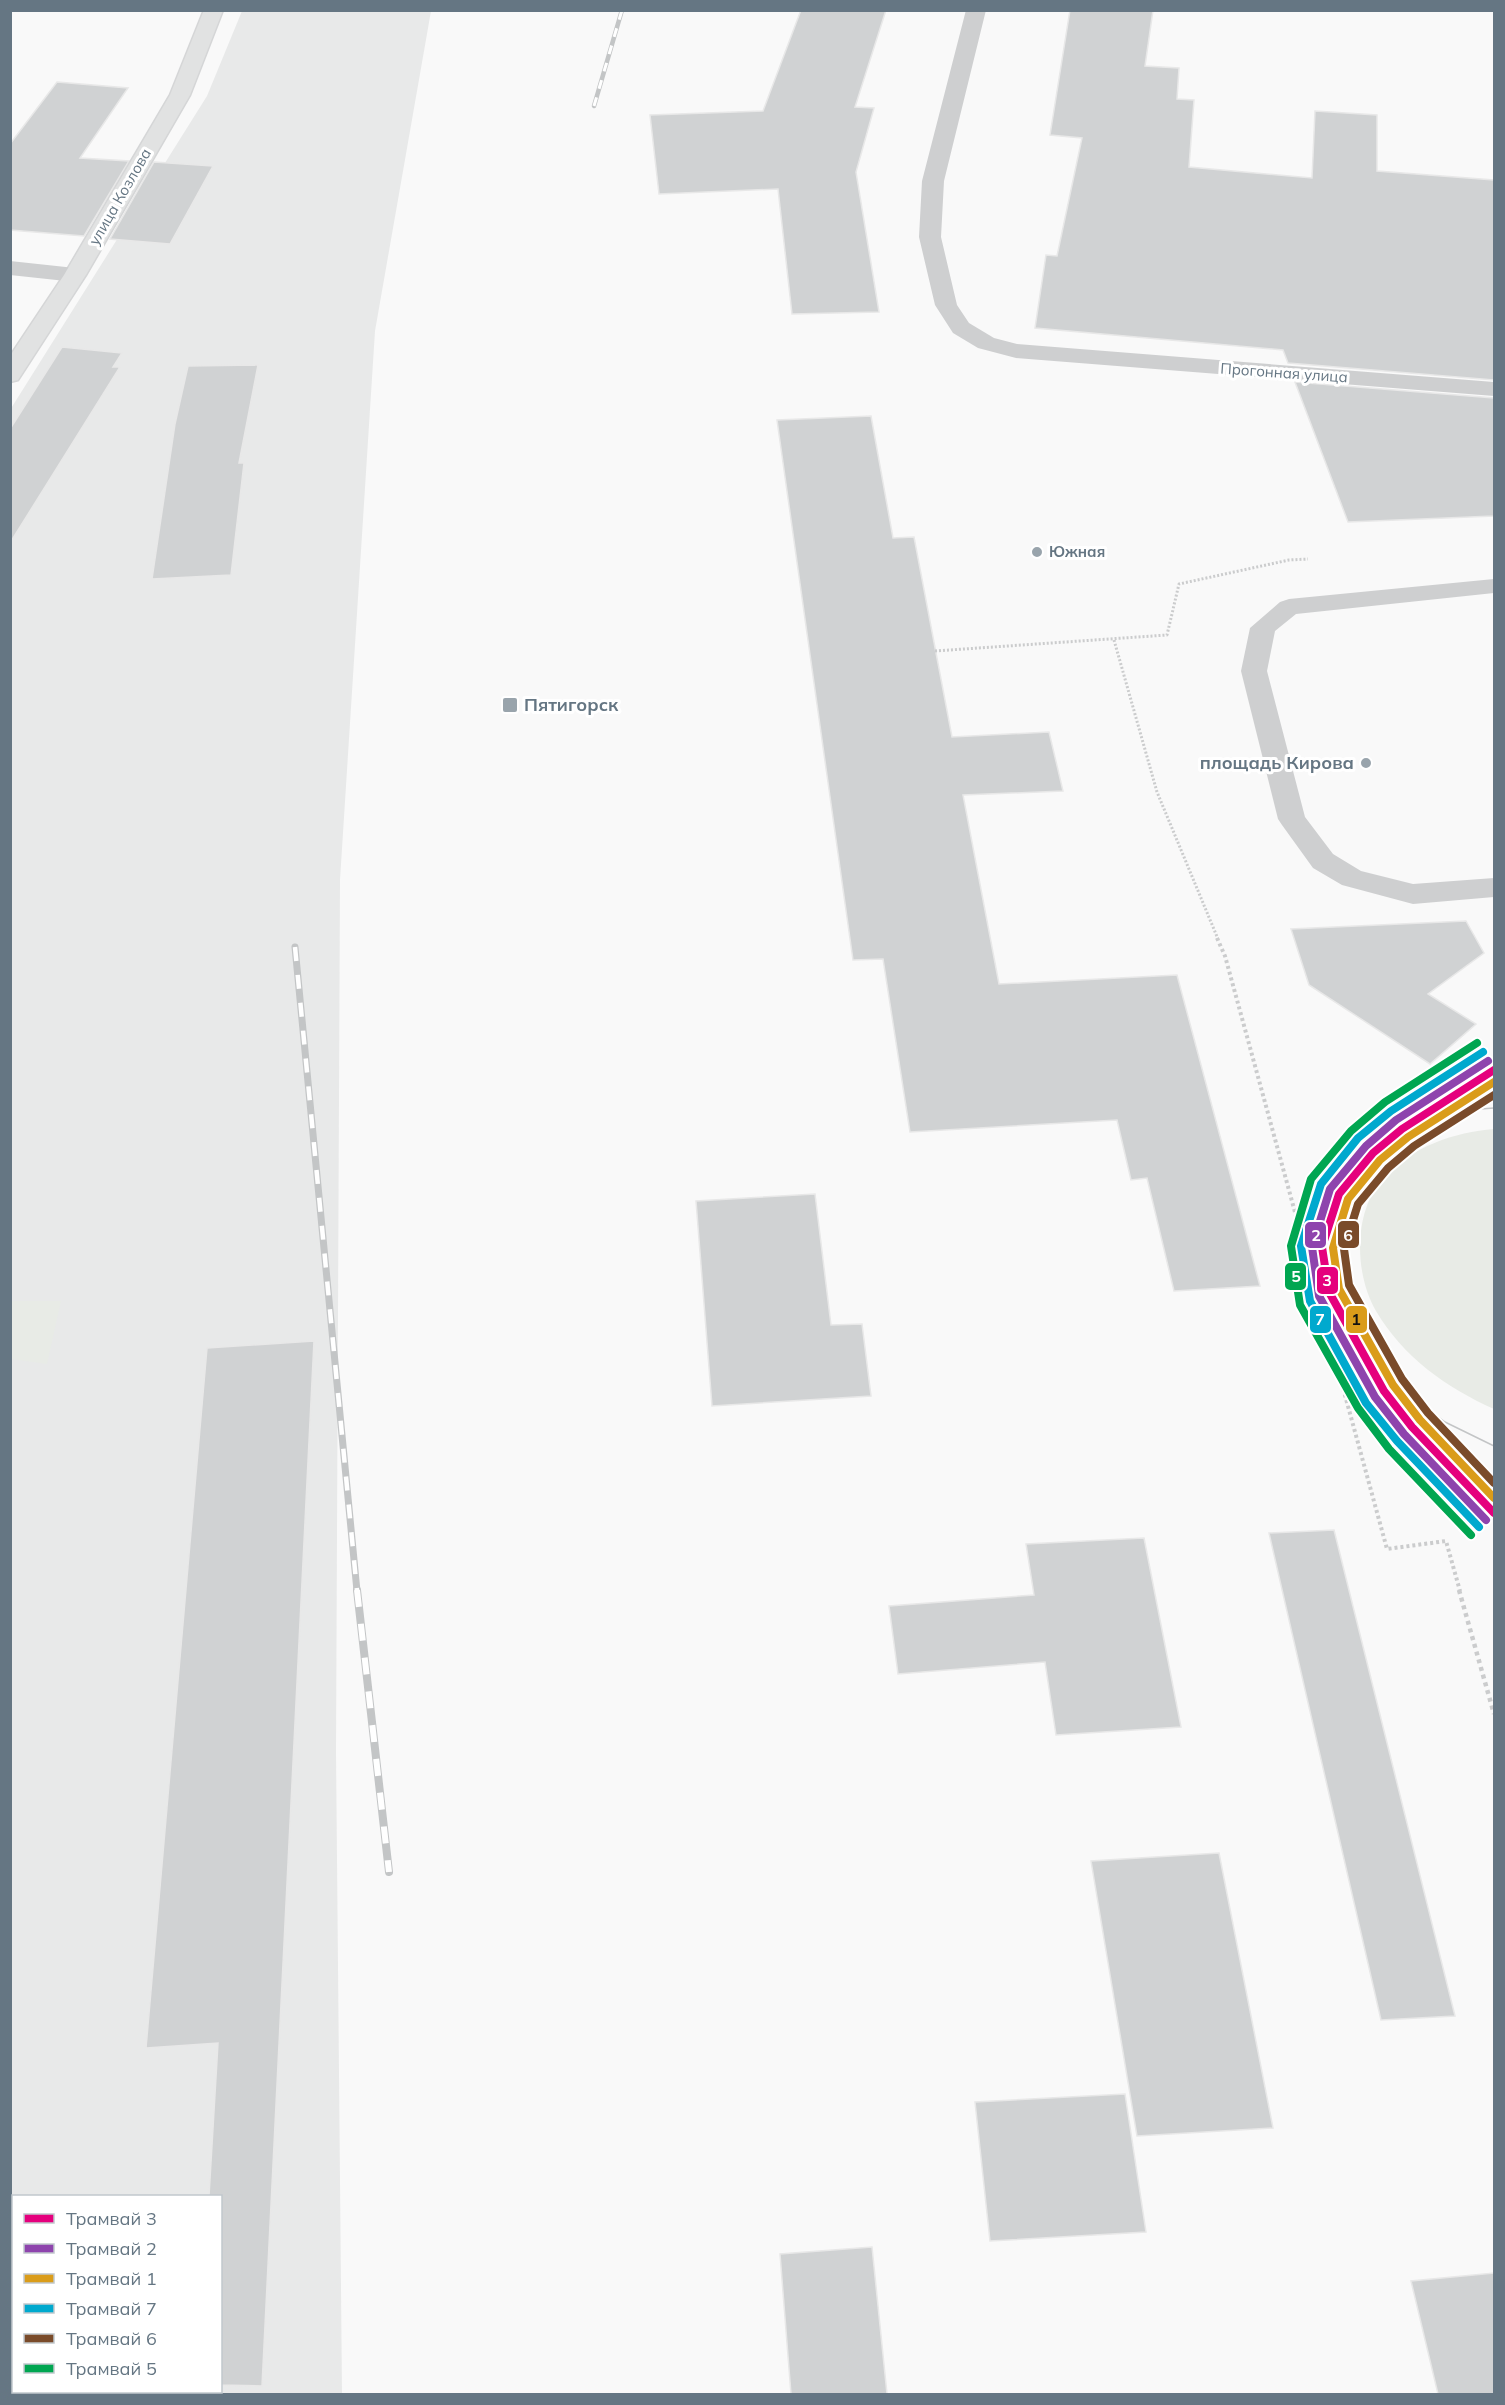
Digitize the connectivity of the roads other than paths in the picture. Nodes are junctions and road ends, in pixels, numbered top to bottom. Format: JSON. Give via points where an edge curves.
{"nodes":[{"id":1,"x":214,"y":10,"type":"edge"},
{"id":2,"x":976,"y":10,"type":"edge"},
{"id":3,"x":10,"y":268,"type":"edge"},
{"id":4,"x":75,"y":275,"type":"junction"},
{"id":5,"x":10,"y":375,"type":"edge"},
{"id":6,"x":1494,"y":389,"type":"edge"},
{"id":7,"x":1494,"y":586,"type":"edge"},
{"id":8,"x":1494,"y":888,"type":"edge"}],
"edges":[{"from":1,"to":4,"type":"street","name":"улица Козлова","via":[[180,95]]},
{"from":2,"to":6,"type":"street","name":"Прогонная улица","via":[[933,181],[930,237],[946,305],[961,328],[986,343],[1016,351]]},
{"from":3,"to":4,"type":"street"},
{"from":4,"to":5,"type":"street","name":"улица Козлова"},
{"from":7,"to":8,"type":"lane","via":[[1289,607],[1263,627],[1254,671],[1292,819],[1323,861],[1352,878],[1413,894]]}]}
